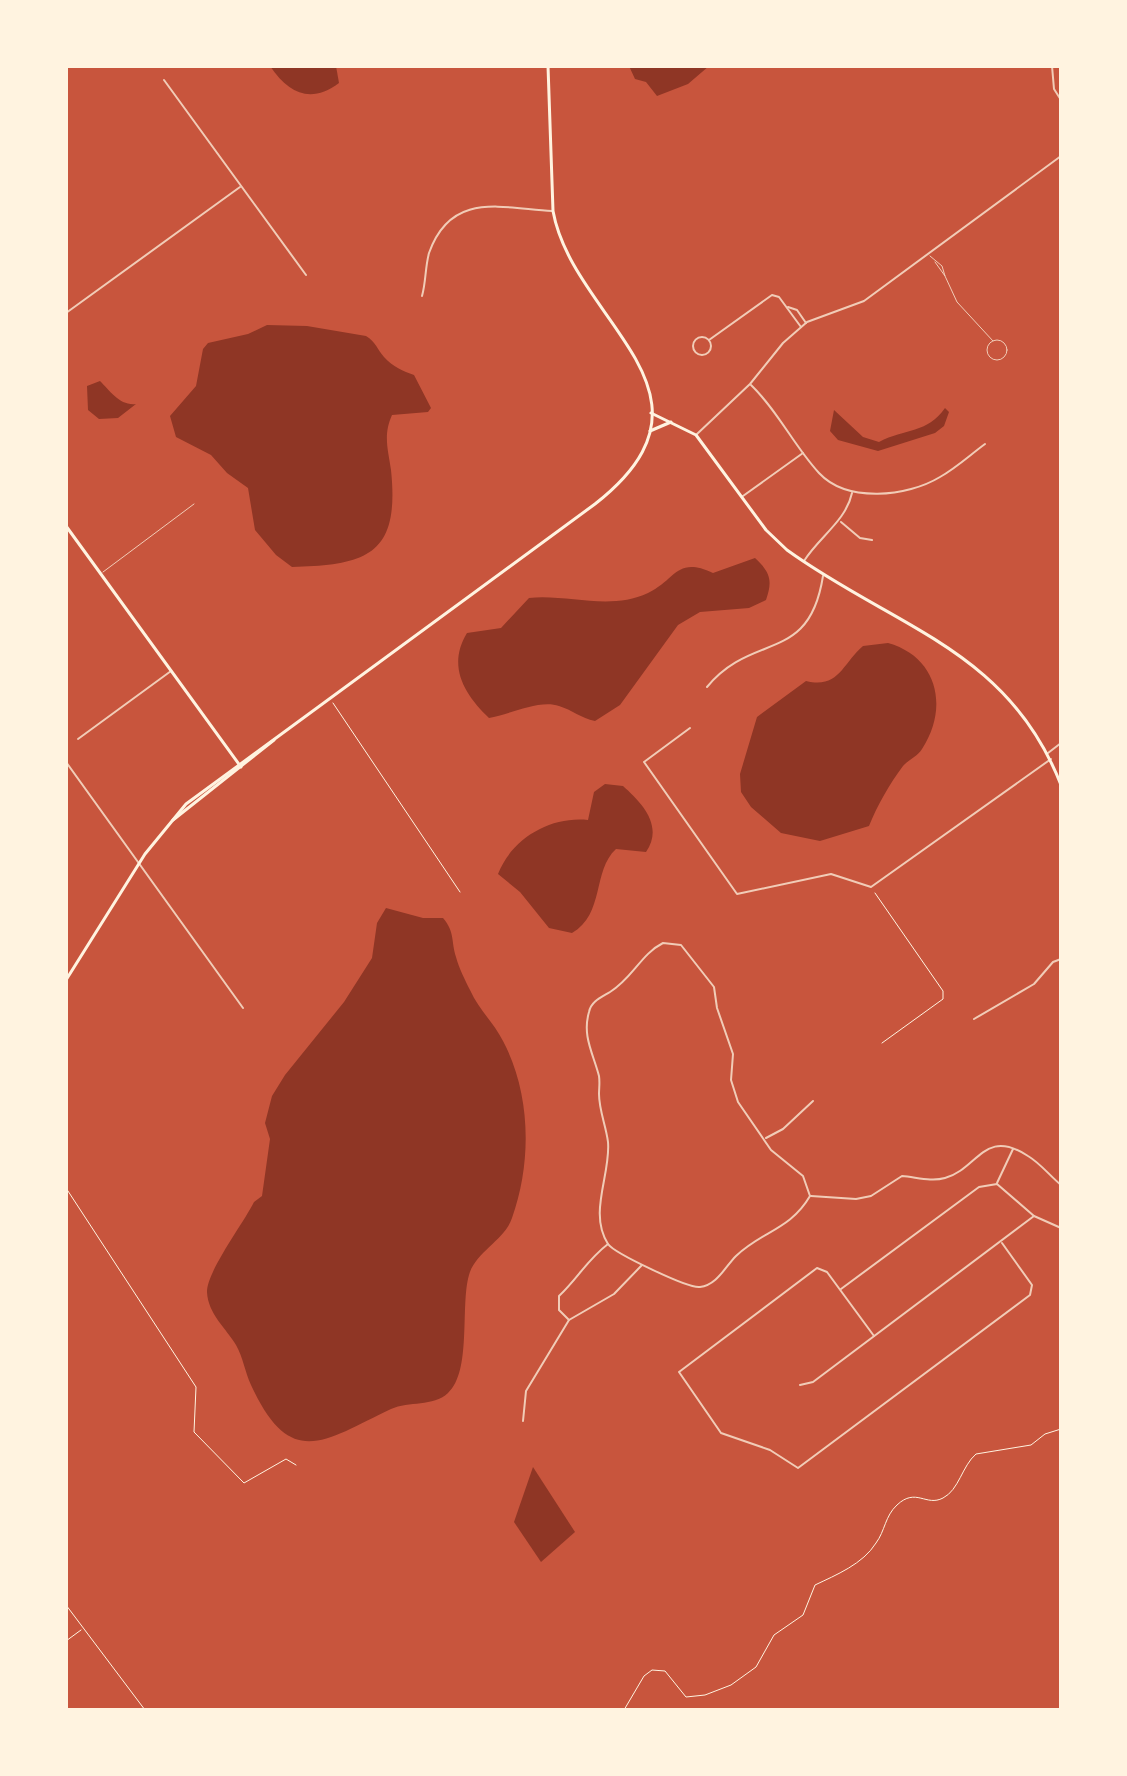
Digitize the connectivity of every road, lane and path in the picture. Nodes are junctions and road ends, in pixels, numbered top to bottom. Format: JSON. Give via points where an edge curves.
{"nodes":[{"id":1,"x":548,"y":66,"type":"edge"},
{"id":2,"x":1052,"y":66,"type":"edge"},
{"id":3,"x":164,"y":80,"type":"dead end"},
{"id":4,"x":1061,"y":100,"type":"edge"},
{"id":5,"x":1061,"y":156,"type":"edge"},
{"id":6,"x":241,"y":186,"type":"junction"},
{"id":7,"x":553,"y":211,"type":"junction"},
{"id":8,"x":928,"y":254,"type":"junction"},
{"id":9,"x":306,"y":275,"type":"dead end"},
{"id":10,"x":422,"y":296,"type":"dead end"},
{"id":11,"x":787,"y":307,"type":"junction"},
{"id":12,"x":66,"y":313,"type":"edge"},
{"id":13,"x":806,"y":323,"type":"junction"},
{"id":14,"x":801,"y":327,"type":"junction"},
{"id":15,"x":709,"y":340,"type":"junction"},
{"id":16,"x":993,"y":341,"type":"junction"},
{"id":17,"x":750,"y":384,"type":"junction"},
{"id":18,"x":651,"y":413,"type":"junction"},
{"id":19,"x":673,"y":422,"type":"junction"},
{"id":20,"x":650,"y":431,"type":"junction"},
{"id":21,"x":696,"y":435,"type":"junction"},
{"id":22,"x":985,"y":444,"type":"dead end"},
{"id":23,"x":804,"y":452,"type":"junction"},
{"id":24,"x":853,"y":492,"type":"junction"},
{"id":25,"x":742,"y":497,"type":"junction"},
{"id":26,"x":194,"y":504,"type":"dead end"},
{"id":27,"x":840,"y":521,"type":"junction"},
{"id":28,"x":66,"y":526,"type":"edge"},
{"id":29,"x":872,"y":540,"type":"dead end"},
{"id":30,"x":803,"y":562,"type":"junction"},
{"id":31,"x":823,"y":573,"type":"junction"},
{"id":32,"x":101,"y":574,"type":"junction"},
{"id":33,"x":171,"y":671,"type":"junction"},
{"id":34,"x":707,"y":687,"type":"dead end"},
{"id":35,"x":329,"y":698,"type":"junction"},
{"id":36,"x":690,"y":728,"type":"dead end"},
{"id":37,"x":78,"y":739,"type":"dead end"},
{"id":38,"x":1061,"y":743,"type":"edge"},
{"id":39,"x":1048,"y":753,"type":"junction"},
{"id":40,"x":1051,"y":759,"type":"junction"},
{"id":41,"x":66,"y":762,"type":"edge"},
{"id":42,"x":239,"y":765,"type":"junction"},
{"id":43,"x":1061,"y":785,"type":"edge"},
{"id":44,"x":139,"y":864,"type":"junction"},
{"id":45,"x":871,"y":887,"type":"junction"},
{"id":46,"x":460,"y":892,"type":"dead end"},
{"id":47,"x":1061,"y":959,"type":"edge"},
{"id":48,"x":66,"y":980,"type":"edge"},
{"id":49,"x":243,"y":1008,"type":"dead end"},
{"id":50,"x":974,"y":1019,"type":"dead end"},
{"id":51,"x":882,"y":1043,"type":"dead end"},
{"id":52,"x":813,"y":1101,"type":"dead end"},
{"id":53,"x":765,"y":1139,"type":"junction"},
{"id":54,"x":1013,"y":1148,"type":"junction"},
{"id":55,"x":997,"y":1184,"type":"junction"},
{"id":56,"x":1061,"y":1185,"type":"edge"},
{"id":57,"x":66,"y":1188,"type":"edge"},
{"id":58,"x":810,"y":1196,"type":"junction"},
{"id":59,"x":1034,"y":1216,"type":"junction"},
{"id":60,"x":1061,"y":1228,"type":"edge"},
{"id":61,"x":1002,"y":1243,"type":"junction"},
{"id":62,"x":608,"y":1244,"type":"junction"},
{"id":63,"x":643,"y":1264,"type":"junction"},
{"id":64,"x":840,"y":1290,"type":"junction"},
{"id":65,"x":569,"y":1320,"type":"junction"},
{"id":66,"x":874,"y":1336,"type":"junction"},
{"id":67,"x":800,"y":1385,"type":"dead end"},
{"id":68,"x":523,"y":1421,"type":"dead end"},
{"id":69,"x":1061,"y":1429,"type":"edge"},
{"id":70,"x":296,"y":1465,"type":"dead end"},
{"id":71,"x":66,"y":1605,"type":"edge"},
{"id":72,"x":83,"y":1628,"type":"junction"},
{"id":73,"x":66,"y":1641,"type":"edge"},
{"id":74,"x":145,"y":1710,"type":"edge"},
{"id":75,"x":624,"y":1710,"type":"edge"}],
"edges":[{"from":1,"to":7,"type":"main road"},
{"from":2,"to":4,"type":"street"},
{"from":3,"to":6,"type":"street"},
{"from":5,"to":8,"type":"street"},
{"from":6,"to":9,"type":"street"},
{"from":6,"to":12,"type":"street"},
{"from":7,"to":10,"type":"street","via":[[484,206],[462,210],[431,249]]},
{"from":7,"to":18,"type":"main road","via":[[565,253],[641,366]]},
{"from":8,"to":13,"type":"street","via":[[864,301]]},
{"from":8,"to":16,"type":"lane","via":[[957,302]]},
{"from":11,"to":13,"type":"street","via":[[797,310]]},
{"from":11,"to":14,"type":"street"},
{"from":11,"to":15,"type":"street","via":[[777,296],[769,296]]},
{"from":13,"to":14,"type":"street"},
{"from":14,"to":17,"type":"street"},
{"from":15,"to":15,"type":"street","via":[[707,353],[694,350],[696,339]]},
{"from":16,"to":16,"type":"lane","via":[[1005,344],[1002,358],[989,354]]},
{"from":17,"to":21,"type":"street"},
{"from":17,"to":23,"type":"street"},
{"from":18,"to":19,"type":"main road"},
{"from":18,"to":20,"type":"main road"},
{"from":19,"to":20,"type":"main road"},
{"from":19,"to":21,"type":"main road"},
{"from":20,"to":35,"type":"main road","via":[[636,467],[615,488]]},
{"from":21,"to":25,"type":"main road"},
{"from":22,"to":24,"type":"street","via":[[924,485]]},
{"from":23,"to":24,"type":"street","via":[[826,480]]},
{"from":23,"to":25,"type":"street"},
{"from":24,"to":27,"type":"street"},
{"from":25,"to":30,"type":"main road","via":[[766,530]]},
{"from":26,"to":32,"type":"lane"},
{"from":27,"to":29,"type":"street","via":[[860,538]]},
{"from":27,"to":30,"type":"street","via":[[817,540]]},
{"from":28,"to":32,"type":"main road"},
{"from":30,"to":31,"type":"main road"},
{"from":31,"to":34,"type":"street","via":[[814,610],[802,630],[736,663]]},
{"from":31,"to":39,"type":"main road","via":[[987,675],[1012,699]]},
{"from":32,"to":33,"type":"main road"},
{"from":33,"to":37,"type":"street"},
{"from":33,"to":42,"type":"main road"},
{"from":35,"to":42,"type":"main road"},
{"from":35,"to":46,"type":"path"},
{"from":36,"to":45,"type":"street","via":[[644,762],[737,894],[831,874]]},
{"from":38,"to":39,"type":"street"},
{"from":39,"to":40,"type":"main road"},
{"from":40,"to":43,"type":"main road"},
{"from":40,"to":45,"type":"street"},
{"from":41,"to":44,"type":"street"},
{"from":42,"to":44,"type":"main road","via":[[167,825]]},
{"from":44,"to":48,"type":"main road"},
{"from":44,"to":49,"type":"street"},
{"from":45,"to":51,"type":"path","via":[[943,991],[943,999]]},
{"from":47,"to":50,"type":"street","via":[[1034,984]]},
{"from":52,"to":53,"type":"street"},
{"from":53,"to":58,"type":"street","via":[[803,1176]]},
{"from":53,"to":62,"type":"street","via":[[734,1093],[733,1054],[714,987],[681,945],[663,943],[650,950],[588,1013],[587,1039],[600,1082],[608,1144],[601,1188]]},
{"from":54,"to":55,"type":"street"},
{"from":54,"to":56,"type":"street"},
{"from":54,"to":58,"type":"street","via":[[995,1146],[977,1154],[949,1178],[902,1176],[871,1196],[856,1199]]},
{"from":55,"to":59,"type":"street"},
{"from":55,"to":64,"type":"street","via":[[979,1187]]},
{"from":57,"to":70,"type":"path","via":[[196,1387],[194,1432],[244,1483],[286,1459]]},
{"from":58,"to":63,"type":"street","via":[[788,1224],[750,1245],[700,1287]]},
{"from":59,"to":60,"type":"street"},
{"from":59,"to":61,"type":"street"},
{"from":61,"to":64,"type":"street","via":[[1032,1285],[1030,1295],[798,1468],[770,1450],[721,1433],[681,1379],[683,1366],[817,1268],[825,1270]]},
{"from":61,"to":66,"type":"street"},
{"from":62,"to":63,"type":"street"},
{"from":62,"to":65,"type":"street","via":[[587,1260],[559,1296],[559,1310]]},
{"from":63,"to":65,"type":"street","via":[[614,1294]]},
{"from":64,"to":66,"type":"street"},
{"from":65,"to":68,"type":"street","via":[[526,1391]]},
{"from":66,"to":67,"type":"street","via":[[813,1382]]},
{"from":69,"to":75,"type":"path","via":[[1031,1445],[976,1454],[951,1493],[941,1499],[917,1496],[902,1501],[889,1514],[874,1547],[811,1589],[803,1615],[774,1635],[756,1667],[715,1692],[686,1697],[670,1675],[652,1670]]},
{"from":71,"to":72,"type":"path"},
{"from":72,"to":73,"type":"path"},
{"from":72,"to":74,"type":"path"}]}
